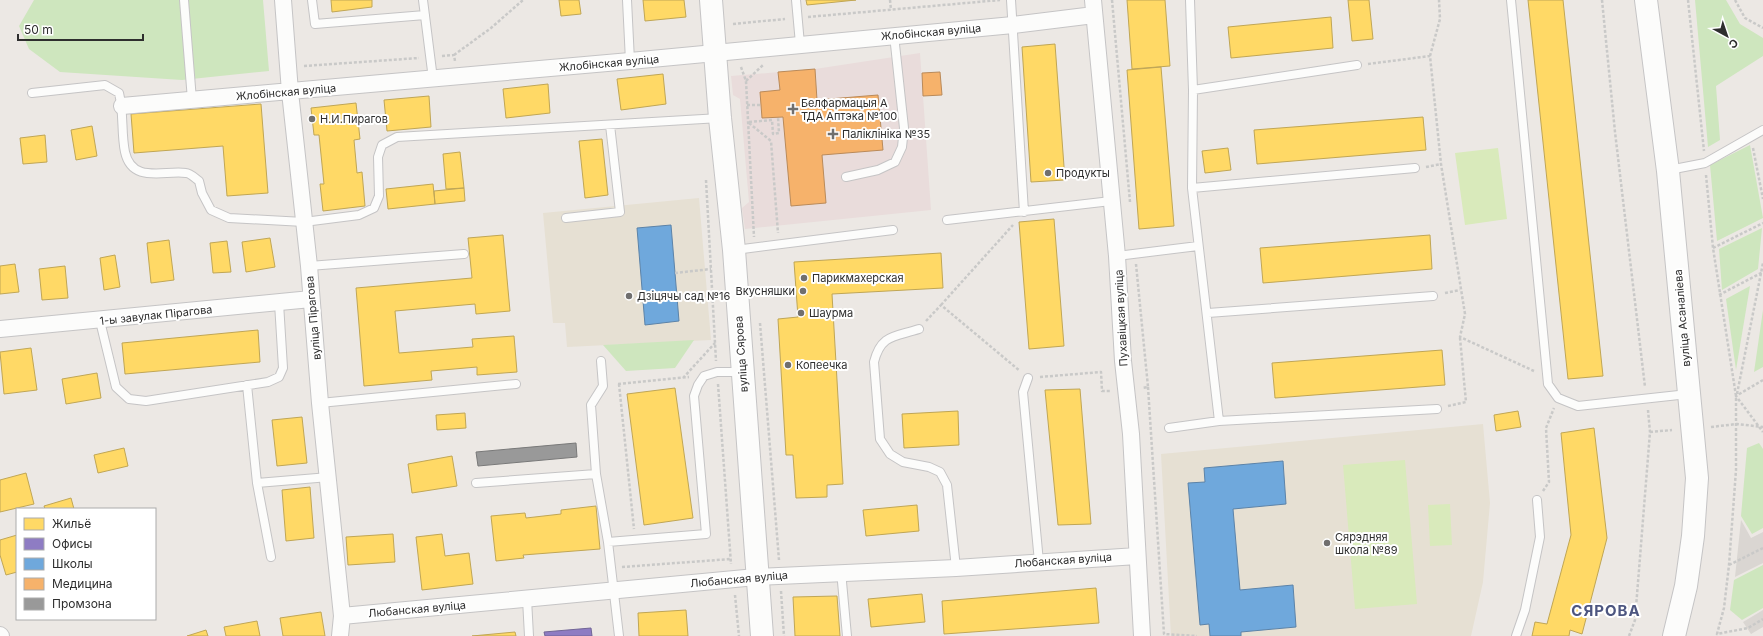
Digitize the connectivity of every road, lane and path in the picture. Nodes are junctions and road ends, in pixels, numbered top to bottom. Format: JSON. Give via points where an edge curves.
{"nodes":[{"id":1,"x":184,"y":0,"type":"edge"},
{"id":2,"x":283,"y":0,"type":"edge"},
{"id":3,"x":312,"y":0,"type":"edge"},
{"id":4,"x":423,"y":0,"type":"edge"},
{"id":5,"x":523,"y":0,"type":"edge"},
{"id":6,"x":627,"y":0,"type":"edge"},
{"id":7,"x":711,"y":0,"type":"edge"},
{"id":8,"x":796,"y":0,"type":"edge"},
{"id":9,"x":890,"y":0,"type":"edge"},
{"id":10,"x":1005,"y":0,"type":"edge"},
{"id":11,"x":1011,"y":0,"type":"edge"},
{"id":12,"x":1112,"y":0,"type":"edge"},
{"id":13,"x":1190,"y":0,"type":"edge"},
{"id":14,"x":1439,"y":0,"type":"edge"},
{"id":15,"x":1511,"y":0,"type":"edge"},
{"id":16,"x":1602,"y":0,"type":"edge"},
{"id":17,"x":1646,"y":0,"type":"edge"},
{"id":18,"x":1688,"y":0,"type":"edge"},
{"id":19,"x":1735,"y":0,"type":"edge"},
{"id":20,"x":1094,"y":7,"type":"edge"},
{"id":21,"x":891,"y":10,"type":"junction"},
{"id":22,"x":426,"y":15,"type":"junction"},
{"id":23,"x":798,"y":18,"type":"junction"},
{"id":24,"x":733,"y":24,"type":"dead end"},
{"id":25,"x":1013,"y":25,"type":"junction"},
{"id":26,"x":1763,"y":28,"type":"edge"},
{"id":27,"x":894,"y":35,"type":"junction"},
{"id":28,"x":800,"y":44,"type":"junction"},
{"id":29,"x":715,"y":52,"type":"junction"},
{"id":30,"x":454,"y":55,"type":"junction"},
{"id":31,"x":1430,"y":56,"type":"junction"},
{"id":32,"x":430,"y":57,"type":"junction"},
{"id":33,"x":630,"y":61,"type":"junction"},
{"id":34,"x":739,"y":63,"type":"dead end"},
{"id":35,"x":765,"y":63,"type":"dead end"},
{"id":36,"x":1357,"y":65,"type":"joint"},
{"id":37,"x":288,"y":67,"type":"junction"},
{"id":38,"x":456,"y":77,"type":"junction"},
{"id":39,"x":433,"y":79,"type":"junction"},
{"id":40,"x":746,"y":81,"type":"junction"},
{"id":41,"x":1192,"y":90,"type":"junction"},
{"id":42,"x":290,"y":92,"type":"junction"},
{"id":43,"x":32,"y":93,"type":"dead end"},
{"id":44,"x":192,"y":100,"type":"junction"},
{"id":45,"x":761,"y":104,"type":"dead end"},
{"id":46,"x":747,"y":105,"type":"junction"},
{"id":47,"x":122,"y":106,"type":"junction"},
{"id":48,"x":778,"y":117,"type":"dead end"},
{"id":49,"x":720,"y":118,"type":"junction"},
{"id":50,"x":748,"y":122,"type":"junction"},
{"id":51,"x":610,"y":125,"type":"junction"},
{"id":52,"x":1763,"y":130,"type":"edge"},
{"id":53,"x":1752,"y":138,"type":"junction"},
{"id":54,"x":1704,"y":154,"type":"dead end"},
{"id":55,"x":1415,"y":168,"type":"dead end"},
{"id":56,"x":1668,"y":171,"type":"junction"},
{"id":57,"x":1706,"y":172,"type":"dead end"},
{"id":58,"x":705,"y":174,"type":"dead end"},
{"id":59,"x":846,"y":177,"type":"dead end"},
{"id":60,"x":1192,"y":188,"type":"junction"},
{"id":61,"x":1763,"y":200,"type":"edge"},
{"id":62,"x":1111,"y":201,"type":"junction"},
{"id":63,"x":1130,"y":206,"type":"dead end"},
{"id":64,"x":1024,"y":212,"type":"junction"},
{"id":65,"x":566,"y":218,"type":"dead end"},
{"id":66,"x":947,"y":220,"type":"dead end"},
{"id":67,"x":304,"y":222,"type":"junction"},
{"id":68,"x":1763,"y":223,"type":"edge"},
{"id":69,"x":893,"y":230,"type":"dead end"},
{"id":70,"x":779,"y":243,"type":"junction"},
{"id":71,"x":1198,"y":246,"type":"junction"},
{"id":72,"x":744,"y":248,"type":"junction"},
{"id":73,"x":1712,"y":248,"type":"junction"},
{"id":74,"x":464,"y":254,"type":"dead end"},
{"id":75,"x":1135,"y":254,"type":"junction"},
{"id":76,"x":1117,"y":256,"type":"junction"},
{"id":77,"x":1763,"y":262,"type":"edge"},
{"id":78,"x":309,"y":266,"type":"junction"},
{"id":79,"x":711,"y":269,"type":"junction"},
{"id":80,"x":675,"y":273,"type":"dead end"},
{"id":81,"x":1763,"y":273,"type":"edge"},
{"id":82,"x":1460,"y":290,"type":"junction"},
{"id":83,"x":1719,"y":295,"type":"junction"},
{"id":84,"x":1433,"y":296,"type":"joint"},
{"id":85,"x":311,"y":299,"type":"junction"},
{"id":86,"x":279,"y":302,"type":"junction"},
{"id":87,"x":941,"y":305,"type":"junction"},
{"id":88,"x":1208,"y":313,"type":"junction"},
{"id":89,"x":760,"y":318,"type":"dead end"},
{"id":90,"x":100,"y":321,"type":"junction"},
{"id":91,"x":0,"y":329,"type":"edge"},
{"id":92,"x":919,"y":329,"type":"joint"},
{"id":93,"x":1460,"y":337,"type":"junction"},
{"id":94,"x":715,"y":343,"type":"junction"},
{"id":95,"x":601,"y":361,"type":"dead end"},
{"id":96,"x":717,"y":372,"type":"junction"},
{"id":97,"x":742,"y":372,"type":"junction"},
{"id":98,"x":704,"y":376,"type":"junction"},
{"id":99,"x":682,"y":378,"type":"junction"},
{"id":100,"x":1028,"y":378,"type":"junction"},
{"id":101,"x":1547,"y":378,"type":"junction"},
{"id":102,"x":1763,"y":380,"type":"edge"},
{"id":103,"x":516,"y":384,"type":"dead end"},
{"id":104,"x":619,"y":384,"type":"junction"},
{"id":105,"x":247,"y":385,"type":"junction"},
{"id":106,"x":603,"y":386,"type":"junction"},
{"id":107,"x":1148,"y":387,"type":"junction"},
{"id":108,"x":1126,"y":389,"type":"junction"},
{"id":109,"x":1689,"y":394,"type":"junction"},
{"id":110,"x":1736,"y":396,"type":"junction"},
{"id":111,"x":1558,"y":398,"type":"junction"},
{"id":112,"x":1646,"y":399,"type":"junction"},
{"id":113,"x":320,"y":403,"type":"junction"},
{"id":114,"x":1437,"y":409,"type":"joint"},
{"id":115,"x":1219,"y":421,"type":"junction"},
{"id":116,"x":1737,"y":424,"type":"junction"},
{"id":117,"x":1710,"y":427,"type":"dead end"},
{"id":118,"x":1761,"y":427,"type":"edge"},
{"id":119,"x":1169,"y":428,"type":"dead end"},
{"id":120,"x":1672,"y":430,"type":"dead end"},
{"id":121,"x":1650,"y":432,"type":"junction"},
{"id":122,"x":1763,"y":432,"type":"edge"},
{"id":123,"x":596,"y":474,"type":"junction"},
{"id":124,"x":329,"y":477,"type":"junction"},
{"id":125,"x":476,"y":482,"type":"dead end"},
{"id":126,"x":257,"y":483,"type":"junction"},
{"id":127,"x":1537,"y":500,"type":"joint"},
{"id":128,"x":635,"y":540,"type":"junction"},
{"id":129,"x":608,"y":542,"type":"junction"},
{"id":130,"x":1763,"y":548,"type":"edge"},
{"id":131,"x":1137,"y":556,"type":"junction"},
{"id":132,"x":271,"y":557,"type":"dead end"},
{"id":133,"x":731,"y":559,"type":"junction"},
{"id":134,"x":1039,"y":562,"type":"junction"},
{"id":135,"x":1729,"y":565,"type":"junction"},
{"id":136,"x":611,"y":568,"type":"junction"},
{"id":137,"x":956,"y":568,"type":"junction"},
{"id":138,"x":841,"y":572,"type":"junction"},
{"id":139,"x":779,"y":575,"type":"junction"},
{"id":140,"x":756,"y":577,"type":"junction"},
{"id":141,"x":733,"y":578,"type":"junction"},
{"id":142,"x":614,"y":590,"type":"junction"},
{"id":143,"x":527,"y":599,"type":"junction"},
{"id":144,"x":342,"y":616,"type":"junction"},
{"id":145,"x":1763,"y":619,"type":"edge"},
{"id":146,"x":1677,"y":635,"type":"edge"},
{"id":147,"x":340,"y":636,"type":"edge"},
{"id":148,"x":529,"y":636,"type":"edge"},
{"id":149,"x":619,"y":636,"type":"edge"},
{"id":150,"x":739,"y":636,"type":"edge"},
{"id":151,"x":762,"y":636,"type":"edge"},
{"id":152,"x":784,"y":636,"type":"edge"},
{"id":153,"x":847,"y":636,"type":"edge"},
{"id":154,"x":1142,"y":636,"type":"edge"},
{"id":155,"x":1197,"y":636,"type":"edge"},
{"id":156,"x":1201,"y":636,"type":"edge"},
{"id":157,"x":1516,"y":636,"type":"edge"},
{"id":158,"x":1629,"y":636,"type":"edge"}],
"edges":[{"from":1,"to":44,"type":"lane"},
{"from":2,"to":37,"type":"street","name":"вуліца Пірагова"},
{"from":3,"to":22,"type":"lane","via":[[314,24]]},
{"from":4,"to":22,"type":"lane"},
{"from":5,"to":30,"type":"path"},
{"from":6,"to":33,"type":"lane"},
{"from":7,"to":29,"type":"street","name":"вуліца Сярова"},
{"from":8,"to":23,"type":"lane"},
{"from":9,"to":21,"type":"path"},
{"from":10,"to":21,"type":"path"},
{"from":11,"to":25,"type":"lane"},
{"from":12,"to":63,"type":"path"},
{"from":13,"to":41,"type":"lane"},
{"from":14,"to":31,"type":"path","via":[[1440,19]]},
{"from":15,"to":101,"type":"lane"},
{"from":16,"to":112,"type":"path"},
{"from":17,"to":56,"type":"street","name":"вуліца Асаналіева"},
{"from":18,"to":54,"type":"path"},
{"from":19,"to":26,"type":"path","via":[[1745,18]]},
{"from":20,"to":25,"type":"street","name":"Жлобінская вуліца"},
{"from":20,"to":62,"type":"street","name":"Пухавіцкая вуліца"},
{"from":21,"to":23,"type":"path"},
{"from":22,"to":32,"type":"lane"},
{"from":23,"to":24,"type":"path"},
{"from":23,"to":28,"type":"lane"},
{"from":25,"to":27,"type":"street","name":"Жлобінская вуліца"},
{"from":25,"to":64,"type":"lane"},
{"from":27,"to":28,"type":"street","name":"Жлобінская вуліца"},
{"from":27,"to":59,"type":"lane","via":[[904,128],[902,146],[895,162],[878,170]]},
{"from":28,"to":29,"type":"street","name":"Жлобінская вуліца"},
{"from":29,"to":33,"type":"street","name":"Жлобінская вуліца"},
{"from":29,"to":49,"type":"street","name":"вуліца Сярова"},
{"from":30,"to":32,"type":"path"},
{"from":30,"to":38,"type":"path"},
{"from":31,"to":36,"type":"path"},
{"from":31,"to":82,"type":"path","via":[[1441,164]]},
{"from":32,"to":37,"type":"path"},
{"from":32,"to":39,"type":"lane"},
{"from":33,"to":38,"type":"street","name":"Жлобінская вуліца"},
{"from":34,"to":40,"type":"path"},
{"from":35,"to":40,"type":"path"},
{"from":36,"to":41,"type":"lane"},
{"from":37,"to":42,"type":"street","name":"вуліца Пірагова"},
{"from":38,"to":39,"type":"street","name":"Жлобінская вуліца"},
{"from":39,"to":42,"type":"street","name":"Жлобінская вуліца"},
{"from":40,"to":46,"type":"path"},
{"from":41,"to":60,"type":"lane"},
{"from":42,"to":44,"type":"street","name":"Жлобінская вуліца"},
{"from":42,"to":67,"type":"street","name":"вуліца Пірагова"},
{"from":43,"to":47,"type":"lane","via":[[105,85],[119,93]]},
{"from":44,"to":47,"type":"street","name":"Жлобінская вуліца"},
{"from":45,"to":46,"type":"path"},
{"from":46,"to":50,"type":"path"},
{"from":47,"to":67,"type":"lane","via":[[125,153],[132,167],[148,174],[187,173],[199,181],[211,210],[229,218]]},
{"from":48,"to":50,"type":"path","via":[[779,133],[773,134],[772,120]]},
{"from":49,"to":51,"type":"lane"},
{"from":49,"to":72,"type":"street","name":"вуліца Сярова"},
{"from":50,"to":70,"type":"path","via":[[771,142]]},
{"from":50,"to":72,"type":"path"},
{"from":51,"to":65,"type":"lane","via":[[620,212]]},
{"from":51,"to":67,"type":"lane","via":[[396,138],[382,145],[378,157],[379,196],[374,208],[359,215]]},
{"from":52,"to":53,"type":"lane"},
{"from":53,"to":56,"type":"lane","via":[[1736,142],[1705,163]]},
{"from":53,"to":61,"type":"path"},
{"from":55,"to":60,"type":"lane"},
{"from":56,"to":109,"type":"street","name":"вуліца Асаналіева"},
{"from":57,"to":73,"type":"path"},
{"from":58,"to":79,"type":"path"},
{"from":60,"to":71,"type":"lane"},
{"from":62,"to":64,"type":"lane"},
{"from":62,"to":76,"type":"street","name":"Пухавіцкая вуліца"},
{"from":64,"to":66,"type":"lane"},
{"from":64,"to":87,"type":"path"},
{"from":67,"to":78,"type":"street","name":"вуліца Пірагова"},
{"from":68,"to":73,"type":"path"},
{"from":69,"to":70,"type":"lane"},
{"from":70,"to":72,"type":"lane"},
{"from":71,"to":75,"type":"lane"},
{"from":71,"to":88,"type":"lane"},
{"from":72,"to":97,"type":"street","name":"вуліца Сярова"},
{"from":73,"to":83,"type":"path"},
{"from":74,"to":78,"type":"lane"},
{"from":75,"to":76,"type":"lane"},
{"from":75,"to":107,"type":"path"},
{"from":76,"to":108,"type":"street","name":"Пухавіцкая вуліца"},
{"from":77,"to":81,"type":"path"},
{"from":78,"to":85,"type":"street","name":"вуліца Пірагова"},
{"from":79,"to":80,"type":"path"},
{"from":79,"to":94,"type":"path"},
{"from":81,"to":83,"type":"path"},
{"from":81,"to":110,"type":"path"},
{"from":82,"to":84,"type":"path"},
{"from":82,"to":93,"type":"path","via":[[1464,314]]},
{"from":83,"to":110,"type":"path"},
{"from":84,"to":88,"type":"lane"},
{"from":85,"to":86,"type":"street","name":"1-ы завулак Пірагова"},
{"from":85,"to":113,"type":"street","name":"вуліца Пірагова"},
{"from":86,"to":90,"type":"street","name":"1-ы завулак Пірагова"},
{"from":86,"to":105,"type":"lane","via":[[283,368],[278,377],[268,382]]},
{"from":87,"to":92,"type":"path"},
{"from":87,"to":100,"type":"path"},
{"from":88,"to":115,"type":"lane"},
{"from":89,"to":139,"type":"path"},
{"from":90,"to":91,"type":"street","name":"1-ы завулак Пірагова"},
{"from":90,"to":105,"type":"lane","via":[[116,387],[129,399],[146,401]]},
{"from":92,"to":137,"type":"lane","via":[[884,340],[877,350],[874,362],[880,439],[890,454],[903,462],[940,472],[947,485]]},
{"from":93,"to":101,"type":"path"},
{"from":93,"to":114,"type":"path","via":[[1466,402]]},
{"from":94,"to":96,"type":"path"},
{"from":94,"to":99,"type":"path"},
{"from":95,"to":106,"type":"lane"},
{"from":96,"to":97,"type":"lane"},
{"from":96,"to":98,"type":"lane"},
{"from":96,"to":133,"type":"path"},
{"from":97,"to":140,"type":"street","name":"вуліца Сярова"},
{"from":98,"to":99,"type":"path"},
{"from":98,"to":128,"type":"lane","via":[[694,396],[706,534]]},
{"from":99,"to":104,"type":"path"},
{"from":100,"to":108,"type":"path","via":[[1101,372],[1102,391]]},
{"from":100,"to":134,"type":"lane","via":[[1023,392]]},
{"from":101,"to":111,"type":"lane","via":[[1548,384]]},
{"from":102,"to":110,"type":"path"},
{"from":103,"to":113,"type":"lane"},
{"from":104,"to":106,"type":"path"},
{"from":104,"to":128,"type":"path"},
{"from":105,"to":126,"type":"lane"},
{"from":106,"to":123,"type":"lane","via":[[591,405]]},
{"from":107,"to":108,"type":"path"},
{"from":107,"to":155,"type":"path","via":[[1164,634]]},
{"from":108,"to":131,"type":"street","name":"Пухавіцкая вуліца","via":[[1131,434]]},
{"from":109,"to":112,"type":"lane"},
{"from":109,"to":146,"type":"street","name":"вуліца Асаналіева","via":[[1697,478],[1693,536]]},
{"from":110,"to":116,"type":"path"},
{"from":110,"to":118,"type":"path"},
{"from":111,"to":112,"type":"lane","via":[[1578,406]]},
{"from":111,"to":127,"type":"path","via":[[1546,428],[1549,482]]},
{"from":112,"to":121,"type":"path"},
{"from":113,"to":124,"type":"street","name":"вуліца Пірагова"},
{"from":114,"to":115,"type":"lane"},
{"from":115,"to":119,"type":"lane"},
{"from":116,"to":117,"type":"path"},
{"from":116,"to":118,"type":"path"},
{"from":116,"to":135,"type":"path"},
{"from":118,"to":122,"type":"path"},
{"from":120,"to":121,"type":"path"},
{"from":121,"to":158,"type":"path","via":[[1635,620]]},
{"from":123,"to":125,"type":"lane"},
{"from":123,"to":129,"type":"lane"},
{"from":124,"to":126,"type":"lane"},
{"from":124,"to":144,"type":"street","name":"вуліца Пірагова"},
{"from":126,"to":132,"type":"lane"},
{"from":127,"to":157,"type":"lane","via":[[1540,537],[1525,610]]},
{"from":128,"to":129,"type":"lane"},
{"from":129,"to":136,"type":"lane"},
{"from":130,"to":135,"type":"path"},
{"from":131,"to":134,"type":"street","name":"Любанская вуліца"},
{"from":131,"to":154,"type":"street","name":"Пухавіцкая вуліца"},
{"from":133,"to":136,"type":"path"},
{"from":133,"to":141,"type":"path"},
{"from":134,"to":137,"type":"street","name":"Любанская вуліца"},
{"from":135,"to":145,"type":"path","via":[[1724,608],[1717,634],[1748,628]]},
{"from":136,"to":142,"type":"lane"},
{"from":137,"to":138,"type":"street","name":"Любанская вуліца"},
{"from":138,"to":139,"type":"street","name":"Любанская вуліца"},
{"from":138,"to":153,"type":"lane"},
{"from":139,"to":140,"type":"street","name":"Любанская вуліца"},
{"from":139,"to":152,"type":"path"},
{"from":140,"to":141,"type":"street","name":"Любанская вуліца"},
{"from":140,"to":151,"type":"street","name":"вуліца Сярова"},
{"from":141,"to":142,"type":"street","name":"Любанская вуліца"},
{"from":141,"to":150,"type":"path"},
{"from":142,"to":143,"type":"street","name":"Любанская вуліца"},
{"from":142,"to":149,"type":"lane"},
{"from":143,"to":144,"type":"street","name":"Любанская вуліца"},
{"from":143,"to":148,"type":"lane"},
{"from":144,"to":147,"type":"street","name":"вуліца Пірагова"},
{"from":155,"to":156,"type":"path"}]}
